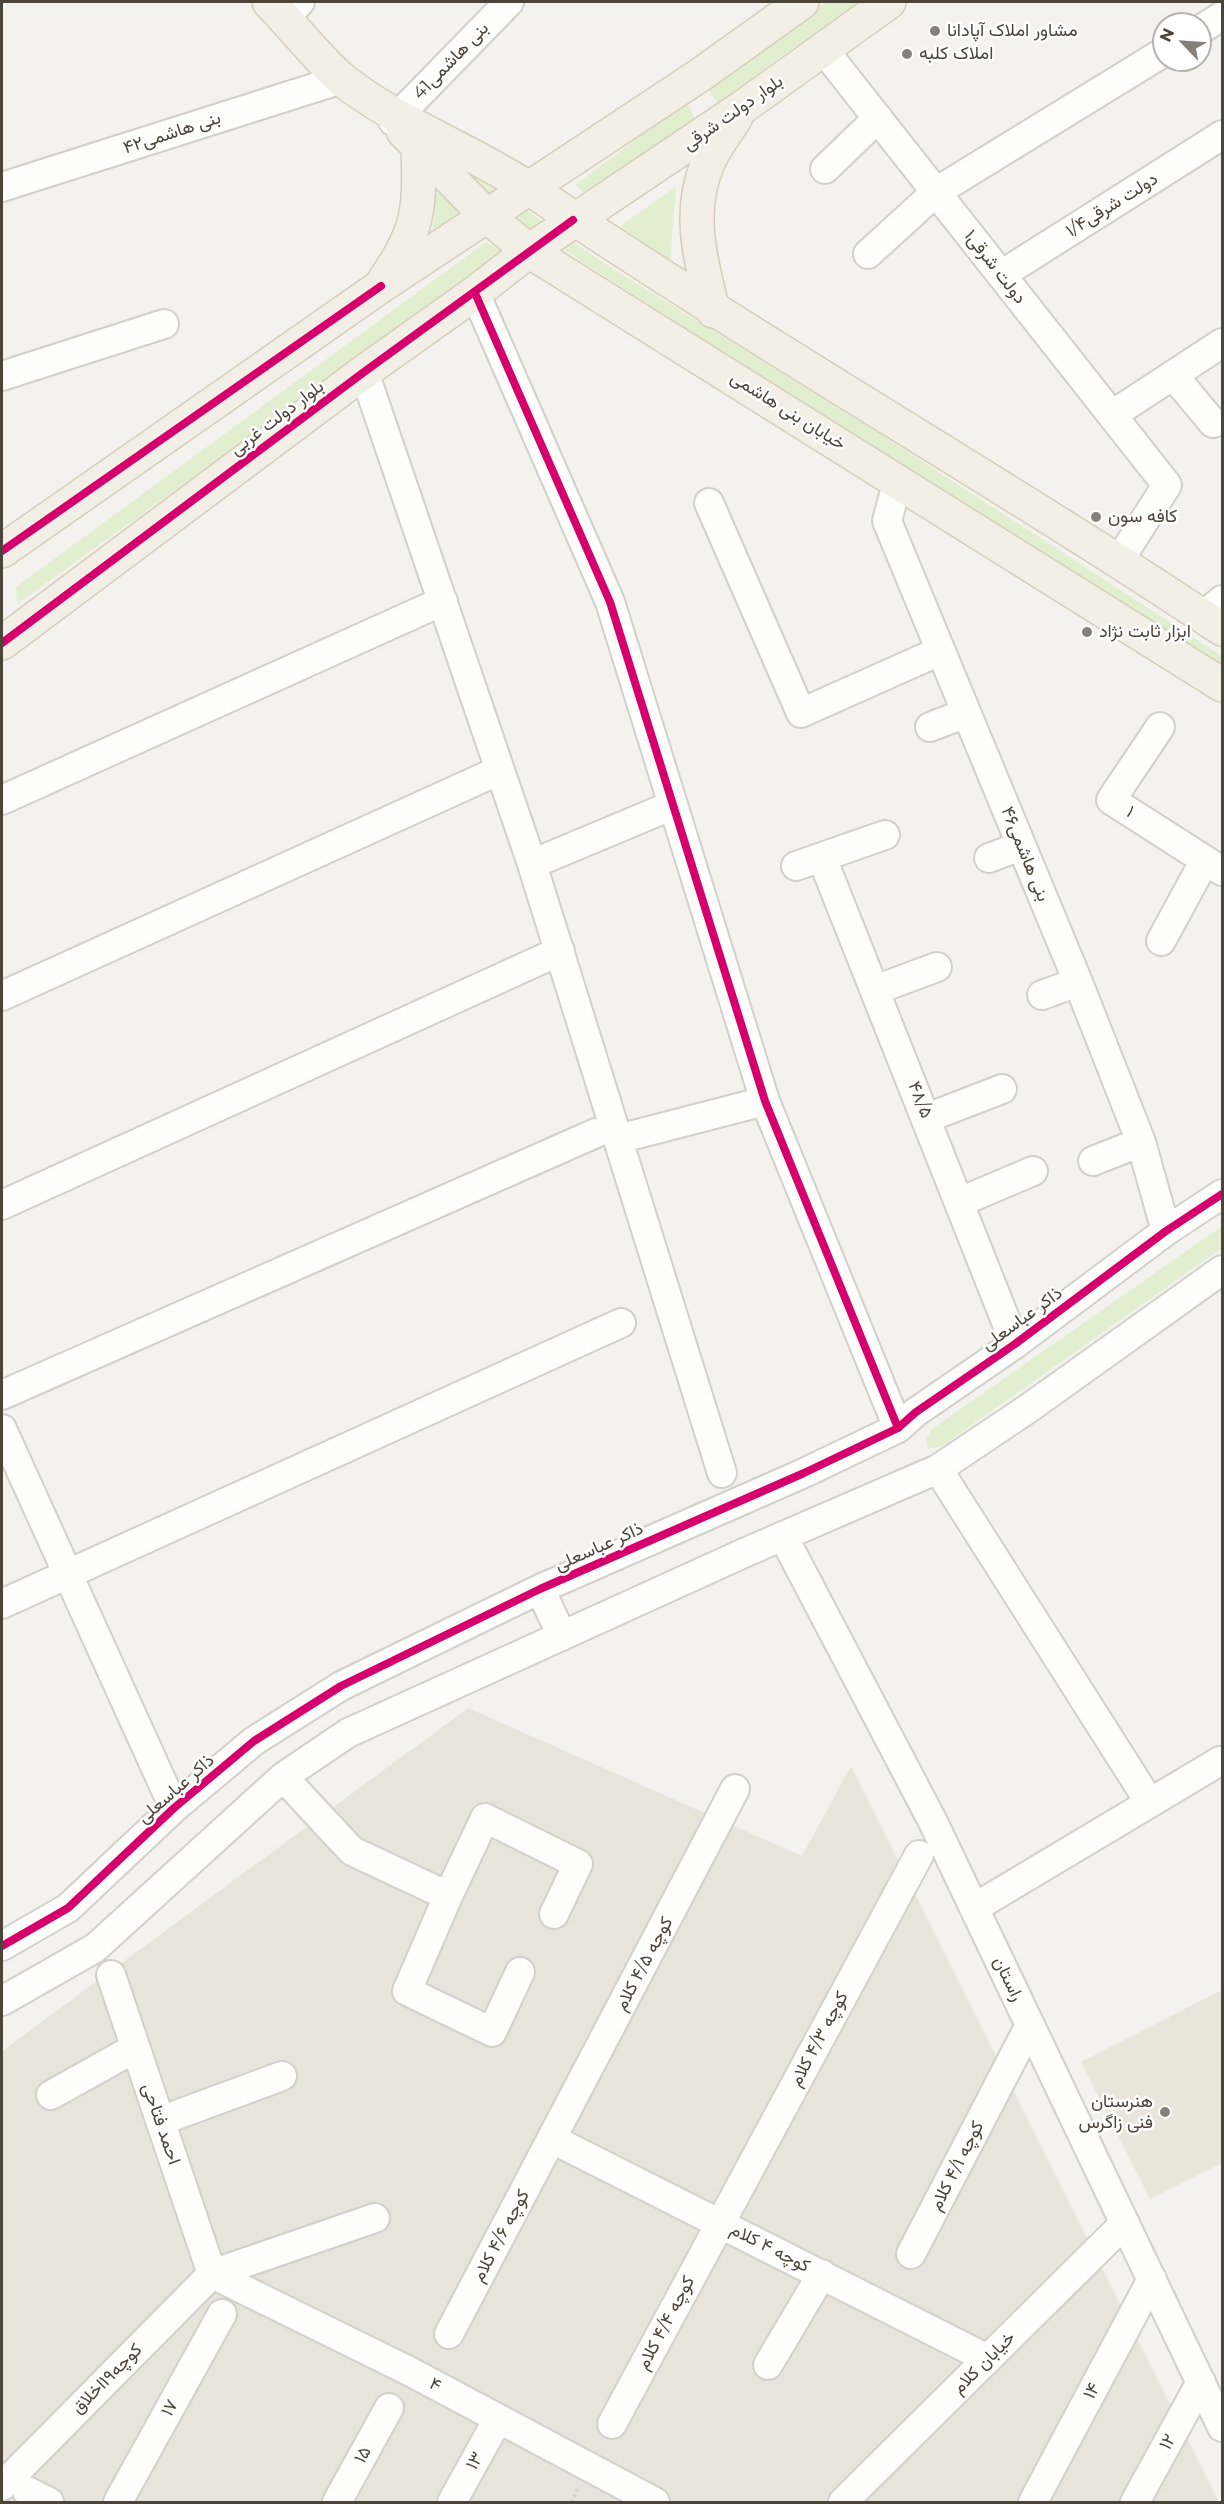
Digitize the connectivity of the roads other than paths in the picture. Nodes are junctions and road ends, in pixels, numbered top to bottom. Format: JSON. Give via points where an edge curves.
{"nodes":[{"id":1,"x":509,"y":2,"type":"edge"},
{"id":2,"x":802,"y":2,"type":"edge"},
{"id":3,"x":889,"y":2,"type":"edge"},
{"id":4,"x":285,"y":7,"type":"edge"},
{"id":5,"x":823,"y":49,"type":"junction"},
{"id":6,"x":1152,"y":59,"type":"edge"},
{"id":7,"x":700,"y":75,"type":"junction"},
{"id":8,"x":342,"y":79,"type":"junction"},
{"id":9,"x":743,"y":107,"type":"junction"},
{"id":10,"x":390,"y":114,"type":"junction"},
{"id":11,"x":878,"y":118,"type":"junction"},
{"id":12,"x":1222,"y":135,"type":"edge"},
{"id":13,"x":418,"y":147,"type":"junction"},
{"id":14,"x":825,"y":169,"type":"dead end"},
{"id":15,"x":2,"y":187,"type":"edge"},
{"id":16,"x":530,"y":189,"type":"junction"},
{"id":17,"x":936,"y":192,"type":"junction"},
{"id":18,"x":488,"y":217,"type":"junction"},
{"id":19,"x":573,"y":220,"type":"junction"},
{"id":20,"x":529,"y":251,"type":"junction"},
{"id":21,"x":868,"y":254,"type":"dead end"},
{"id":22,"x":1001,"y":275,"type":"junction"},
{"id":23,"x":381,"y":285,"type":"junction"},
{"id":24,"x":475,"y":293,"type":"junction"},
{"id":25,"x":713,"y":311,"type":"junction"},
{"id":26,"x":164,"y":324,"type":"dead end"},
{"id":27,"x":1222,"y":343,"type":"edge"},
{"id":28,"x":364,"y":372,"type":"junction"},
{"id":29,"x":1173,"y":375,"type":"junction"},
{"id":30,"x":2,"y":376,"type":"edge"},
{"id":31,"x":1112,"y":415,"type":"junction"},
{"id":32,"x":1213,"y":423,"type":"dead end"},
{"id":33,"x":898,"y":480,"type":"junction"},
{"id":34,"x":710,"y":503,"type":"dead end"},
{"id":35,"x":2,"y":551,"type":"edge"},
{"id":36,"x":1119,"y":562,"type":"junction"},
{"id":37,"x":443,"y":601,"type":"junction"},
{"id":38,"x":1216,"y":615,"type":"edge"},
{"id":39,"x":2,"y":643,"type":"edge"},
{"id":40,"x":940,"y":651,"type":"junction"},
{"id":41,"x":1222,"y":685,"type":"edge"},
{"id":42,"x":966,"y":713,"type":"junction"},
{"id":43,"x":930,"y":727,"type":"dead end"},
{"id":44,"x":1160,"y":727,"type":"dead end"},
{"id":45,"x":500,"y":770,"type":"junction"},
{"id":46,"x":2,"y":800,"type":"edge"},
{"id":47,"x":673,"y":805,"type":"junction"},
{"id":48,"x":885,"y":835,"type":"dead end"},
{"id":49,"x":1021,"y":846,"type":"junction"},
{"id":50,"x":989,"y":858,"type":"dead end"},
{"id":51,"x":532,"y":864,"type":"junction"},
{"id":52,"x":1214,"y":866,"type":"edge"},
{"id":53,"x":1161,"y":941,"type":"dead end"},
{"id":54,"x":560,"y":951,"type":"junction"},
{"id":55,"x":937,"y":967,"type":"dead end"},
{"id":56,"x":1078,"y":982,"type":"junction"},
{"id":57,"x":875,"y":990,"type":"junction"},
{"id":58,"x":1042,"y":995,"type":"dead end"},
{"id":59,"x":2,"y":996,"type":"edge"},
{"id":60,"x":1002,"y":1089,"type":"dead end"},
{"id":61,"x":765,"y":1101,"type":"junction"},
{"id":62,"x":927,"y":1118,"type":"junction"},
{"id":63,"x":607,"y":1136,"type":"junction"},
{"id":64,"x":1141,"y":1142,"type":"junction"},
{"id":65,"x":1093,"y":1161,"type":"dead end"},
{"id":66,"x":1033,"y":1171,"type":"dead end"},
{"id":67,"x":1222,"y":1194,"type":"edge"},
{"id":68,"x":960,"y":1202,"type":"junction"},
{"id":69,"x":2,"y":1205,"type":"edge"},
{"id":70,"x":1166,"y":1231,"type":"junction"},
{"id":71,"x":1222,"y":1270,"type":"edge"},
{"id":72,"x":621,"y":1323,"type":"dead end"},
{"id":73,"x":1015,"y":1344,"type":"junction"},
{"id":74,"x":2,"y":1395,"type":"edge"},
{"id":75,"x":898,"y":1428,"type":"junction"},
{"id":76,"x":2,"y":1429,"type":"edge"},
{"id":77,"x":938,"y":1470,"type":"junction"},
{"id":78,"x":722,"y":1473,"type":"dead end"},
{"id":79,"x":783,"y":1536,"type":"junction"},
{"id":80,"x":68,"y":1574,"type":"junction"},
{"id":81,"x":540,"y":1589,"type":"junction"},
{"id":82,"x":2,"y":1604,"type":"edge"},
{"id":83,"x":562,"y":1636,"type":"junction"},
{"id":84,"x":1220,"y":1761,"type":"dead end"},
{"id":85,"x":283,"y":1777,"type":"junction"},
{"id":86,"x":735,"y":1789,"type":"dead end"},
{"id":87,"x":1150,"y":1803,"type":"junction"},
{"id":88,"x":174,"y":1808,"type":"junction"},
{"id":89,"x":919,"y":1855,"type":"dead end"},
{"id":90,"x":448,"y":1896,"type":"junction"},
{"id":91,"x":974,"y":1908,"type":"junction"},
{"id":92,"x":554,"y":1914,"type":"dead end"},
{"id":93,"x":2,"y":1946,"type":"edge"},
{"id":94,"x":520,"y":1972,"type":"dead end"},
{"id":95,"x":111,"y":1975,"type":"dead end"},
{"id":96,"x":2,"y":2001,"type":"edge"},
{"id":97,"x":1030,"y":2025,"type":"junction"},
{"id":98,"x":135,"y":2048,"type":"junction"},
{"id":99,"x":282,"y":2076,"type":"dead end"},
{"id":100,"x":51,"y":2095,"type":"dead end"},
{"id":101,"x":160,"y":2121,"type":"junction"},
{"id":102,"x":552,"y":2139,"type":"junction"},
{"id":103,"x":375,"y":2218,"type":"dead end"},
{"id":104,"x":720,"y":2223,"type":"junction"},
{"id":105,"x":1125,"y":2223,"type":"junction"},
{"id":106,"x":911,"y":2254,"type":"dead end"},
{"id":107,"x":212,"y":2274,"type":"junction"},
{"id":108,"x":822,"y":2274,"type":"junction"},
{"id":109,"x":1152,"y":2279,"type":"junction"},
{"id":110,"x":222,"y":2314,"type":"dead end"},
{"id":111,"x":449,"y":2334,"type":"dead end"},
{"id":112,"x":988,"y":2359,"type":"junction"},
{"id":113,"x":768,"y":2365,"type":"dead end"},
{"id":114,"x":1201,"y":2382,"type":"junction"},
{"id":115,"x":389,"y":2408,"type":"dead end"},
{"id":116,"x":498,"y":2419,"type":"junction"},
{"id":117,"x":612,"y":2424,"type":"dead end"},
{"id":118,"x":1222,"y":2427,"type":"edge"},
{"id":119,"x":16,"y":2490,"type":"edge"},
{"id":120,"x":118,"y":2502,"type":"edge"},
{"id":121,"x":337,"y":2502,"type":"edge"},
{"id":122,"x":452,"y":2502,"type":"edge"},
{"id":123,"x":655,"y":2502,"type":"edge"},
{"id":124,"x":843,"y":2502,"type":"edge"},
{"id":125,"x":1033,"y":2502,"type":"edge"},
{"id":126,"x":1135,"y":2502,"type":"edge"}],
"edges":[{"from":1,"to":10,"type":"street","name":"بنی هاشمی41"},
{"from":2,"to":7,"type":"main road"},
{"from":3,"to":5,"type":"main road","name":"بلوار دولت شرقی"},
{"from":4,"to":8,"type":"main road","name":"خیابان بنی هاشمی"},
{"from":5,"to":9,"type":"main road","name":"بلوار دولت شرقی"},
{"from":5,"to":11,"type":"street","name":"۱دولت شرقی"},
{"from":6,"to":17,"type":"street"},
{"from":7,"to":9,"type":"main road","via":[[694,97],[702,116],[720,122]]},
{"from":7,"to":16,"type":"main road"},
{"from":8,"to":10,"type":"main road","name":"خیابان بنی هاشمی"},
{"from":8,"to":15,"type":"street","name":"بنی هاشمی۴۲"},
{"from":9,"to":19,"type":"main road","name":"بلوار دولت شرقی"},
{"from":9,"to":25,"type":"main road","via":[[707,164],[695,211],[699,255]]},
{"from":10,"to":13,"type":"main road","name":"خیابان بنی هاشمی"},
{"from":10,"to":16,"type":"main road","name":"خیابان بنی هاشمی"},
{"from":11,"to":14,"type":"street"},
{"from":11,"to":17,"type":"street","name":"۱دولت شرقی"},
{"from":12,"to":22,"type":"street","name":"۱/۴دولت شرقی"},
{"from":13,"to":18,"type":"main road","name":"خیابان بنی هاشمی"},
{"from":13,"to":23,"type":"main road","via":[[420,192],[414,227],[402,256]]},
{"from":16,"to":18,"type":"main road"},
{"from":16,"to":19,"type":"main road","name":"خیابان بنی هاشمی"},
{"from":17,"to":21,"type":"street"},
{"from":17,"to":22,"type":"street","name":"۱دولت شرقی"},
{"from":18,"to":20,"type":"main road","name":"خیابان بنی هاشمی"},
{"from":18,"to":23,"type":"main road"},
{"from":19,"to":20,"type":"main road","name":"بلوار دولت غربی"},
{"from":19,"to":25,"type":"main road","name":"خیابان بنی هاشمی"},
{"from":20,"to":24,"type":"main road","name":"بلوار دولت غربی"},
{"from":20,"to":33,"type":"main road","name":"خیابان بنی هاشمی"},
{"from":22,"to":31,"type":"street","name":"۱دولت شرقی"},
{"from":23,"to":35,"type":"main road"},
{"from":24,"to":28,"type":"main road","name":"بلوار دولت غربی"},
{"from":24,"to":47,"type":"street","via":[[610,602]]},
{"from":25,"to":36,"type":"main road","name":"خیابان بنی هاشمی"},
{"from":26,"to":30,"type":"street"},
{"from":27,"to":29,"type":"street"},
{"from":28,"to":37,"type":"street"},
{"from":28,"to":39,"type":"main road","name":"بلوار دولت غربی"},
{"from":29,"to":31,"type":"street"},
{"from":29,"to":32,"type":"street"},
{"from":31,"to":36,"type":"street","name":"۱دولت شرقی","via":[[1167,485]]},
{"from":33,"to":40,"type":"street","name":"بنی هاشمی۴۶","via":[[887,521]]},
{"from":33,"to":41,"type":"main road","name":"خیابان بنی هاشمی"},
{"from":34,"to":40,"type":"street","via":[[801,713]]},
{"from":36,"to":38,"type":"main road","name":"خیابان بنی هاشمی"},
{"from":37,"to":45,"type":"street"},
{"from":37,"to":46,"type":"street"},
{"from":40,"to":42,"type":"street","name":"بنی هاشمی۴۶"},
{"from":42,"to":43,"type":"street"},
{"from":42,"to":49,"type":"street","name":"بنی هاشمی۴۶"},
{"from":44,"to":52,"type":"street","name":"۱","via":[[1111,800]]},
{"from":45,"to":51,"type":"street"},
{"from":45,"to":59,"type":"street"},
{"from":47,"to":51,"type":"street"},
{"from":47,"to":61,"type":"street"},
{"from":48,"to":57,"type":"street","name":"۴۸/۵","via":[[809,862]]},
{"from":49,"to":50,"type":"street"},
{"from":49,"to":56,"type":"street","name":"بنی هاشمی۴۶"},
{"from":51,"to":54,"type":"street"},
{"from":52,"to":53,"type":"street"},
{"from":54,"to":63,"type":"street"},
{"from":54,"to":69,"type":"street"},
{"from":55,"to":57,"type":"street"},
{"from":56,"to":58,"type":"street"},
{"from":56,"to":64,"type":"street","name":"بنی هاشمی۴۶"},
{"from":57,"to":62,"type":"street","name":"۴۸/۵"},
{"from":60,"to":62,"type":"street"},
{"from":61,"to":63,"type":"street"},
{"from":61,"to":75,"type":"street"},
{"from":62,"to":68,"type":"street","name":"۴۸/۵"},
{"from":63,"to":74,"type":"street"},
{"from":63,"to":78,"type":"street"},
{"from":64,"to":65,"type":"street"},
{"from":64,"to":70,"type":"street","name":"بنی هاشمی۴۶"},
{"from":66,"to":68,"type":"street"},
{"from":67,"to":70,"type":"street","name":"ذاکر عباسعلی"},
{"from":68,"to":73,"type":"street","name":"۴۸/۵"},
{"from":70,"to":73,"type":"street","name":"ذاکر عباسعلی"},
{"from":71,"to":77,"type":"street"},
{"from":72,"to":80,"type":"street"},
{"from":73,"to":75,"type":"street","name":"ذاکر عباسعلی"},
{"from":75,"to":81,"type":"street","name":"ذاکر عباسعلی"},
{"from":76,"to":80,"type":"street"},
{"from":77,"to":79,"type":"street"},
{"from":77,"to":87,"type":"street"},
{"from":79,"to":83,"type":"street"},
{"from":79,"to":91,"type":"street","name":"راستان"},
{"from":80,"to":82,"type":"street"},
{"from":80,"to":88,"type":"street"},
{"from":81,"to":83,"type":"street"},
{"from":81,"to":88,"type":"street","name":"ذاکر عباسعلی","via":[[340,1686],[254,1741]]},
{"from":83,"to":85,"type":"street","via":[[348,1733]]},
{"from":84,"to":87,"type":"street"},
{"from":85,"to":90,"type":"street","via":[[352,1851]]},
{"from":85,"to":96,"type":"street","via":[[95,1948]]},
{"from":86,"to":102,"type":"street","name":"کوچه ۴/۵ کلام"},
{"from":87,"to":91,"type":"street"},
{"from":88,"to":93,"type":"street","name":"ذاکر عباسعلی","via":[[68,1908]]},
{"from":89,"to":104,"type":"street","name":"کوچه ۴/۳ کلام"},
{"from":90,"to":92,"type":"street","via":[[485,1818],[578,1864]]},
{"from":90,"to":94,"type":"street","via":[[407,1991],[492,2032]]},
{"from":91,"to":97,"type":"street","name":"راستان"},
{"from":95,"to":98,"type":"street","name":"احمد فتاحی"},
{"from":97,"to":105,"type":"street","name":"راستان"},
{"from":97,"to":106,"type":"street","name":"کوچه ۴/۱ کلام"},
{"from":98,"to":100,"type":"street"},
{"from":98,"to":101,"type":"street","name":"احمد فتاحی"},
{"from":99,"to":101,"type":"street"},
{"from":101,"to":107,"type":"street","name":"احمد فتاحی"},
{"from":102,"to":104,"type":"street","name":"کوچه ۴ کلام"},
{"from":102,"to":111,"type":"street","name":"کوچه ۴/۶ کلام"},
{"from":103,"to":107,"type":"street"},
{"from":104,"to":108,"type":"street","name":"کوچه ۴ کلام"},
{"from":104,"to":117,"type":"street","name":"کوچه ۴/۴ کلام"},
{"from":105,"to":109,"type":"street","name":"راستان"},
{"from":105,"to":112,"type":"street","name":"خیابان کلام"},
{"from":107,"to":116,"type":"street","name":"۴"},
{"from":107,"to":119,"type":"street","name":"کوچه۱۹اخلاق"},
{"from":108,"to":112,"type":"street","name":"کوچه ۴ کلام"},
{"from":108,"to":113,"type":"street"},
{"from":109,"to":114,"type":"street","name":"راستان"},
{"from":109,"to":125,"type":"street","name":"۱۴"},
{"from":110,"to":120,"type":"street","name":"۱۷"},
{"from":112,"to":124,"type":"street","name":"خیابان کلام"},
{"from":114,"to":118,"type":"street","name":"راستان"},
{"from":114,"to":126,"type":"street","name":"۱۲"},
{"from":115,"to":121,"type":"street","name":"۱۵"},
{"from":116,"to":122,"type":"street","name":"۱۳"},
{"from":116,"to":123,"type":"street","name":"۴"}]}
